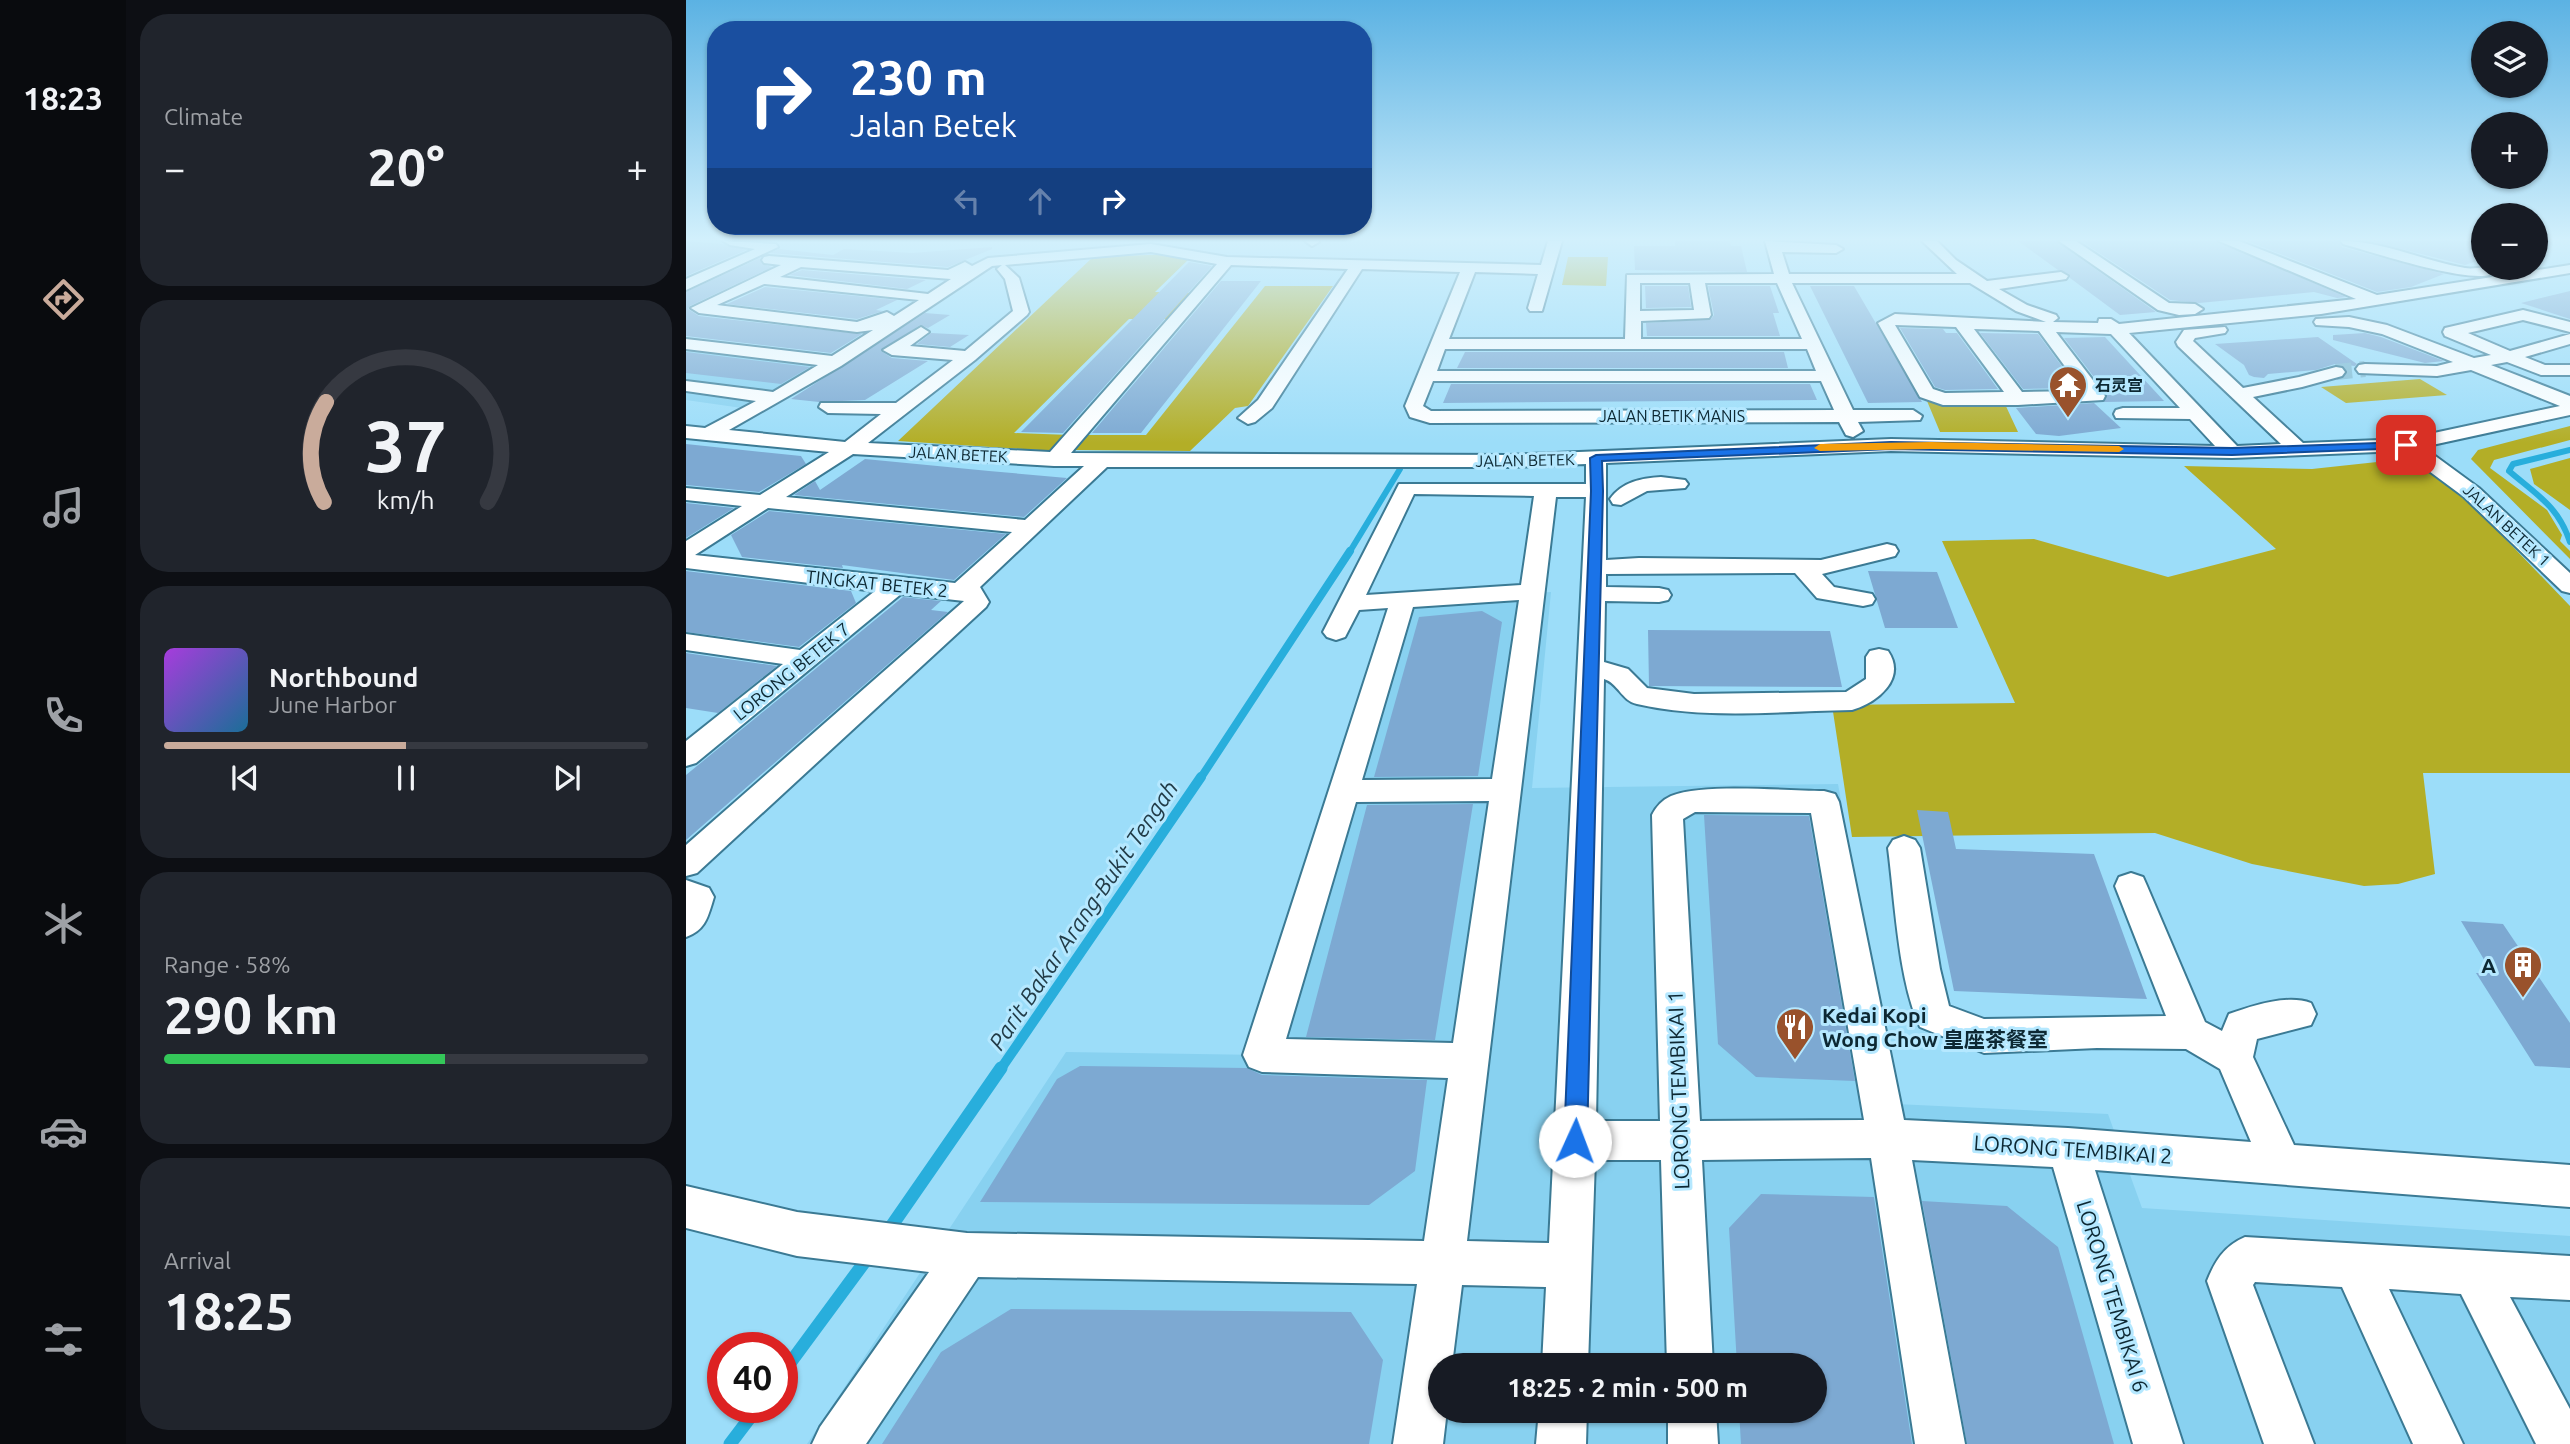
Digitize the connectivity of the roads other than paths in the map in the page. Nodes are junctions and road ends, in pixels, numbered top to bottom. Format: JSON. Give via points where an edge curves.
{"nodes":[{"id":1,"x":703,"y":308,"type":"edge"},
{"id":2,"x":902,"y":308,"type":"edge"},
{"id":3,"x":917,"y":308,"type":"edge"},
{"id":4,"x":1020,"y":308,"type":"edge"},
{"id":5,"x":1186,"y":308,"type":"edge"},
{"id":6,"x":1329,"y":308,"type":"edge"},
{"id":7,"x":1453,"y":308,"type":"edge"},
{"id":8,"x":1633,"y":308,"type":"edge"},
{"id":9,"x":1702,"y":308,"type":"edge"},
{"id":10,"x":1796,"y":308,"type":"edge"},
{"id":11,"x":2023,"y":308,"type":"edge"},
{"id":12,"x":2320,"y":308,"type":"edge"},
{"id":13,"x":1633,"y":316,"type":"junction"},
{"id":14,"x":1962,"y":324,"type":"junction"},
{"id":15,"x":2043,"y":327,"type":"junction"},
{"id":16,"x":2570,"y":327,"type":"edge"},
{"id":17,"x":2116,"y":329,"type":"junction"},
{"id":18,"x":921,"y":332,"type":"dead end"},
{"id":19,"x":2570,"y":339,"type":"edge"},
{"id":20,"x":686,"y":344,"type":"edge"},
{"id":21,"x":1438,"y":344,"type":"junction"},
{"id":22,"x":1813,"y":344,"type":"junction"},
{"id":23,"x":1629,"y":345,"type":"junction"},
{"id":24,"x":969,"y":356,"type":"junction"},
{"id":25,"x":2507,"y":357,"type":"junction"},
{"id":26,"x":835,"y":362,"type":"junction"},
{"id":27,"x":2472,"y":365,"type":"junction"},
{"id":28,"x":2365,"y":369,"type":"tunnel mouth"},
{"id":29,"x":2570,"y":370,"type":"edge"},
{"id":30,"x":2336,"y":372,"type":"tunnel mouth"},
{"id":31,"x":1426,"y":376,"type":"junction"},
{"id":32,"x":1827,"y":376,"type":"junction"},
{"id":33,"x":911,"y":382,"type":"dead end"},
{"id":34,"x":933,"y":384,"type":"junction"},
{"id":35,"x":686,"y":386,"type":"edge"},
{"id":36,"x":1617,"y":392,"type":"junction"},
{"id":37,"x":2238,"y":394,"type":"junction"},
{"id":38,"x":776,"y":397,"type":"junction"},
{"id":39,"x":2018,"y":399,"type":"junction"},
{"id":40,"x":2570,"y":403,"type":"edge"},
{"id":41,"x":828,"y":407,"type":"dead end"},
{"id":42,"x":900,"y":409,"type":"junction"},
{"id":43,"x":2570,"y":409,"type":"edge"},
{"id":44,"x":2196,"y":413,"type":"junction"},
{"id":45,"x":2123,"y":414,"type":"dead end"},
{"id":46,"x":1847,"y":416,"type":"junction"},
{"id":47,"x":1913,"y":416,"type":"dead end"},
{"id":48,"x":1248,"y":418,"type":"dead end"},
{"id":49,"x":2102,"y":427,"type":"dead end"},
{"id":50,"x":696,"y":434,"type":"edge"},
{"id":51,"x":2406,"y":445,"type":"junction"},
{"id":52,"x":1859,"y":446,"type":"junction"},
{"id":53,"x":849,"y":448,"type":"junction"},
{"id":54,"x":2132,"y":449,"type":"junction"},
{"id":55,"x":2300,"y":451,"type":"junction"},
{"id":56,"x":2232,"y":452,"type":"junction"},
{"id":57,"x":1596,"y":458,"type":"junction"},
{"id":58,"x":1054,"y":460,"type":"junction"},
{"id":59,"x":1102,"y":461,"type":"junction"},
{"id":60,"x":1678,"y":484,"type":"dead end"},
{"id":61,"x":1546,"y":490,"type":"junction"},
{"id":62,"x":686,"y":494,"type":"edge"},
{"id":63,"x":1605,"y":496,"type":"junction"},
{"id":64,"x":1651,"y":500,"type":"dead end"},
{"id":65,"x":763,"y":502,"type":"junction"},
{"id":66,"x":1031,"y":527,"type":"junction"},
{"id":67,"x":686,"y":551,"type":"edge"},
{"id":68,"x":1887,"y":551,"type":"dead end"},
{"id":69,"x":686,"y":561,"type":"edge"},
{"id":70,"x":1802,"y":566,"type":"junction"},
{"id":71,"x":1594,"y":581,"type":"junction"},
{"id":72,"x":896,"y":586,"type":"junction"},
{"id":73,"x":2570,"y":586,"type":"edge"},
{"id":74,"x":960,"y":592,"type":"junction"},
{"id":75,"x":1533,"y":592,"type":"junction"},
{"id":76,"x":1659,"y":595,"type":"dead end"},
{"id":77,"x":1863,"y":599,"type":"dead end"},
{"id":78,"x":1403,"y":600,"type":"junction"},
{"id":79,"x":1350,"y":603,"type":"junction"},
{"id":80,"x":1336,"y":632,"type":"dead end"},
{"id":81,"x":686,"y":642,"type":"edge"},
{"id":82,"x":1879,"y":657,"type":"dead end"},
{"id":83,"x":806,"y":659,"type":"junction"},
{"id":84,"x":1591,"y":667,"type":"junction"},
{"id":85,"x":686,"y":727,"type":"edge"},
{"id":86,"x":716,"y":732,"type":"junction"},
{"id":87,"x":686,"y":756,"type":"edge"},
{"id":88,"x":1506,"y":790,"type":"junction"},
{"id":89,"x":1344,"y":791,"type":"junction"},
{"id":90,"x":1904,"y":848,"type":"dead end"},
{"id":91,"x":686,"y":864,"type":"edge"},
{"id":92,"x":2131,"y":886,"type":"dead end"},
{"id":93,"x":2298,"y":1014,"type":"dead end"},
{"id":94,"x":2191,"y":1033,"type":"junction"},
{"id":95,"x":2234,"y":1057,"type":"junction"},
{"id":96,"x":1469,"y":1061,"type":"junction"},
{"id":97,"x":1888,"y":1139,"type":"junction"},
{"id":98,"x":1680,"y":1140,"type":"junction"},
{"id":99,"x":1575,"y":1141,"type":"junction"},
{"id":100,"x":2068,"y":1148,"type":"junction"},
{"id":101,"x":2281,"y":1163,"type":"junction"},
{"id":102,"x":2570,"y":1186,"type":"edge"},
{"id":103,"x":686,"y":1206,"type":"edge"},
{"id":104,"x":967,"y":1255,"type":"junction"},
{"id":105,"x":1442,"y":1262,"type":"junction"},
{"id":106,"x":1570,"y":1265,"type":"junction"},
{"id":107,"x":2354,"y":1266,"type":"junction"},
{"id":108,"x":2474,"y":1273,"type":"junction"},
{"id":109,"x":2570,"y":1279,"type":"edge"},
{"id":110,"x":1566,"y":1353,"type":"edge"},
{"id":111,"x":1689,"y":1353,"type":"edge"},
{"id":112,"x":1562,"y":1423,"type":"edge"},
{"id":113,"x":1692,"y":1423,"type":"edge"},
{"id":114,"x":2564,"y":1440,"type":"edge"},
{"id":115,"x":837,"y":1444,"type":"edge"},
{"id":116,"x":1418,"y":1444,"type":"edge"},
{"id":117,"x":1561,"y":1444,"type":"edge"},
{"id":118,"x":1693,"y":1444,"type":"edge"},
{"id":119,"x":1940,"y":1444,"type":"edge"},
{"id":120,"x":2158,"y":1444,"type":"edge"},
{"id":121,"x":2289,"y":1444,"type":"edge"},
{"id":122,"x":2438,"y":1444,"type":"edge"}],
"edges":[{"from":1,"to":2,"type":"street","via":[[868,326]]},
{"from":3,"to":26,"type":"street"},
{"from":4,"to":24,"type":"street"},
{"from":5,"to":58,"type":"street"},
{"from":6,"to":48,"type":"street","via":[[1265,404]]},
{"from":7,"to":21,"type":"street"},
{"from":8,"to":13,"type":"street"},
{"from":9,"to":13,"type":"street","via":[[1703,315]]},
{"from":10,"to":22,"type":"street"},
{"from":11,"to":17,"type":"street","via":[[2034,315],[2098,320]]},
{"from":12,"to":17,"type":"street"},
{"from":13,"to":23,"type":"street"},
{"from":14,"to":15,"type":"street"},
{"from":14,"to":39,"type":"street"},
{"from":14,"to":39,"type":"street","via":[[1895,319],[1886,323],[1926,393],[1943,399]]},
{"from":15,"to":17,"type":"street"},
{"from":15,"to":39,"type":"street","via":[[2096,396]]},
{"from":16,"to":25,"type":"street","via":[[2523,315],[2451,332]]},
{"from":17,"to":44,"type":"street"},
{"from":18,"to":24,"type":"street","via":[[892,350]]},
{"from":19,"to":25,"type":"street"},
{"from":20,"to":26,"type":"street"},
{"from":21,"to":23,"type":"street"},
{"from":21,"to":31,"type":"street"},
{"from":22,"to":23,"type":"street"},
{"from":22,"to":32,"type":"street"},
{"from":23,"to":36,"type":"street"},
{"from":24,"to":34,"type":"street"},
{"from":25,"to":27,"type":"street"},
{"from":25,"to":29,"type":"street","via":[[2547,372]]},
{"from":26,"to":38,"type":"street"},
{"from":27,"to":28,"type":"street","via":[[2425,372]]},
{"from":27,"to":37,"type":"street","via":[[2387,330],[2349,322],[2197,332],[2186,338],[2186,347]]},
{"from":27,"to":40,"type":"street"},
{"from":30,"to":37,"type":"street"},
{"from":31,"to":36,"type":"street"},
{"from":31,"to":36,"type":"street","name":"JALAN BETIK MANIS","via":[[1414,406],[1417,413],[1430,417]]},
{"from":32,"to":36,"type":"street"},
{"from":32,"to":46,"type":"street"},
{"from":33,"to":34,"type":"street"},
{"from":34,"to":42,"type":"street"},
{"from":35,"to":38,"type":"street"},
{"from":36,"to":46,"type":"street","name":"JALAN BETIK MANIS"},
{"from":37,"to":55,"type":"street"},
{"from":38,"to":50,"type":"street"},
{"from":41,"to":42,"type":"street"},
{"from":42,"to":53,"type":"street"},
{"from":43,"to":51,"type":"street","name":"JALAN BETEK"},
{"from":44,"to":45,"type":"street"},
{"from":44,"to":56,"type":"street"},
{"from":46,"to":47,"type":"street","name":"JALAN BETIK MANIS"},
{"from":46,"to":52,"type":"street"},
{"from":49,"to":54,"type":"street"},
{"from":50,"to":53,"type":"street","name":"JALAN BETEK"},
{"from":51,"to":55,"type":"street","name":"JALAN BETEK"},
{"from":51,"to":73,"type":"street","name":"JALAN BETEK 1","via":[[2478,495]]},
{"from":52,"to":54,"type":"street","name":"JALAN BETEK"},
{"from":52,"to":57,"type":"street","name":"JALAN BETEK"},
{"from":53,"to":58,"type":"street","name":"JALAN BETEK"},
{"from":53,"to":65,"type":"street"},
{"from":54,"to":56,"type":"street","name":"JALAN BETEK"},
{"from":55,"to":56,"type":"street","name":"JALAN BETEK"},
{"from":57,"to":59,"type":"street","name":"JALAN BETEK"},
{"from":57,"to":63,"type":"street"},
{"from":58,"to":59,"type":"street","name":"JALAN BETEK"},
{"from":59,"to":66,"type":"street","name":"TINGKAT BETEK 2"},
{"from":60,"to":63,"type":"street","via":[[1645,483]]},
{"from":61,"to":63,"type":"street"},
{"from":61,"to":75,"type":"street"},
{"from":61,"to":79,"type":"street","via":[[1406,488]]},
{"from":62,"to":65,"type":"street"},
{"from":63,"to":64,"type":"street"},
{"from":63,"to":71,"type":"street"},
{"from":65,"to":66,"type":"street"},
{"from":65,"to":67,"type":"street"},
{"from":66,"to":74,"type":"street","name":"TINGKAT BETEK 2"},
{"from":68,"to":70,"type":"street","via":[[1821,567]]},
{"from":69,"to":72,"type":"street","name":"TINGKAT BETEK 2"},
{"from":70,"to":71,"type":"street","via":[[1639,565]]},
{"from":70,"to":77,"type":"street","via":[[1826,593]]},
{"from":71,"to":76,"type":"street"},
{"from":71,"to":84,"type":"street"},
{"from":72,"to":74,"type":"street","name":"TINGKAT BETEK 2"},
{"from":72,"to":83,"type":"street","name":"LORONG BETEK 7"},
{"from":74,"to":91,"type":"street","via":[[971,592],[977,601]]},
{"from":75,"to":78,"type":"street"},
{"from":75,"to":88,"type":"street"},
{"from":78,"to":79,"type":"street"},
{"from":78,"to":89,"type":"street"},
{"from":79,"to":80,"type":"street"},
{"from":81,"to":83,"type":"street"},
{"from":82,"to":84,"type":"street","via":[[1879,683],[1852,701],[1797,704],[1694,703],[1639,695],[1619,675]]},
{"from":83,"to":86,"type":"street","name":"LORONG BETEK 7"},
{"from":84,"to":99,"type":"street"},
{"from":85,"to":86,"type":"street"},
{"from":86,"to":87,"type":"street","name":"LORONG BETEK 7"},
{"from":88,"to":89,"type":"street"},
{"from":88,"to":96,"type":"street"},
{"from":89,"to":96,"type":"street","via":[[1262,1055]]},
{"from":90,"to":94,"type":"street","via":[[1933,1016],[1984,1036]]},
{"from":92,"to":94,"type":"street"},
{"from":93,"to":95,"type":"street","via":[[2242,1026]]},
{"from":94,"to":95,"type":"street"},
{"from":95,"to":101,"type":"street"},
{"from":96,"to":105,"type":"street"},
{"from":97,"to":98,"type":"street","name":"LORONG TEMBIKAI 2"},
{"from":97,"to":98,"type":"street","name":"LORONG TEMBIKAI 1","via":[[1824,802],[1695,801],[1679,805],[1667,815]]},
{"from":97,"to":100,"type":"street","name":"LORONG TEMBIKAI 2"},
{"from":97,"to":119,"type":"street"},
{"from":98,"to":99,"type":"street","name":"LORONG TEMBIKAI 2"},
{"from":98,"to":111,"type":"street","name":"LORONG TEMBIKAI 1"},
{"from":99,"to":106,"type":"street"},
{"from":100,"to":101,"type":"street","name":"LORONG TEMBIKAI 2"},
{"from":100,"to":120,"type":"street","name":"LORONG TEMBIKAI 6"},
{"from":101,"to":102,"type":"street","name":"LORONG TEMBIKAI 2"},
{"from":103,"to":104,"type":"street","via":[[797,1234]]},
{"from":104,"to":105,"type":"street"},
{"from":104,"to":115,"type":"street"},
{"from":105,"to":106,"type":"street"},
{"from":105,"to":116,"type":"street"},
{"from":106,"to":110,"type":"street"},
{"from":107,"to":108,"type":"street"},
{"from":107,"to":121,"type":"street","via":[[2245,1259],[2229,1281]]},
{"from":107,"to":122,"type":"street"},
{"from":108,"to":109,"type":"street"},
{"from":108,"to":114,"type":"street"},
{"from":112,"to":117,"type":"street"},
{"from":113,"to":118,"type":"street"}]}
